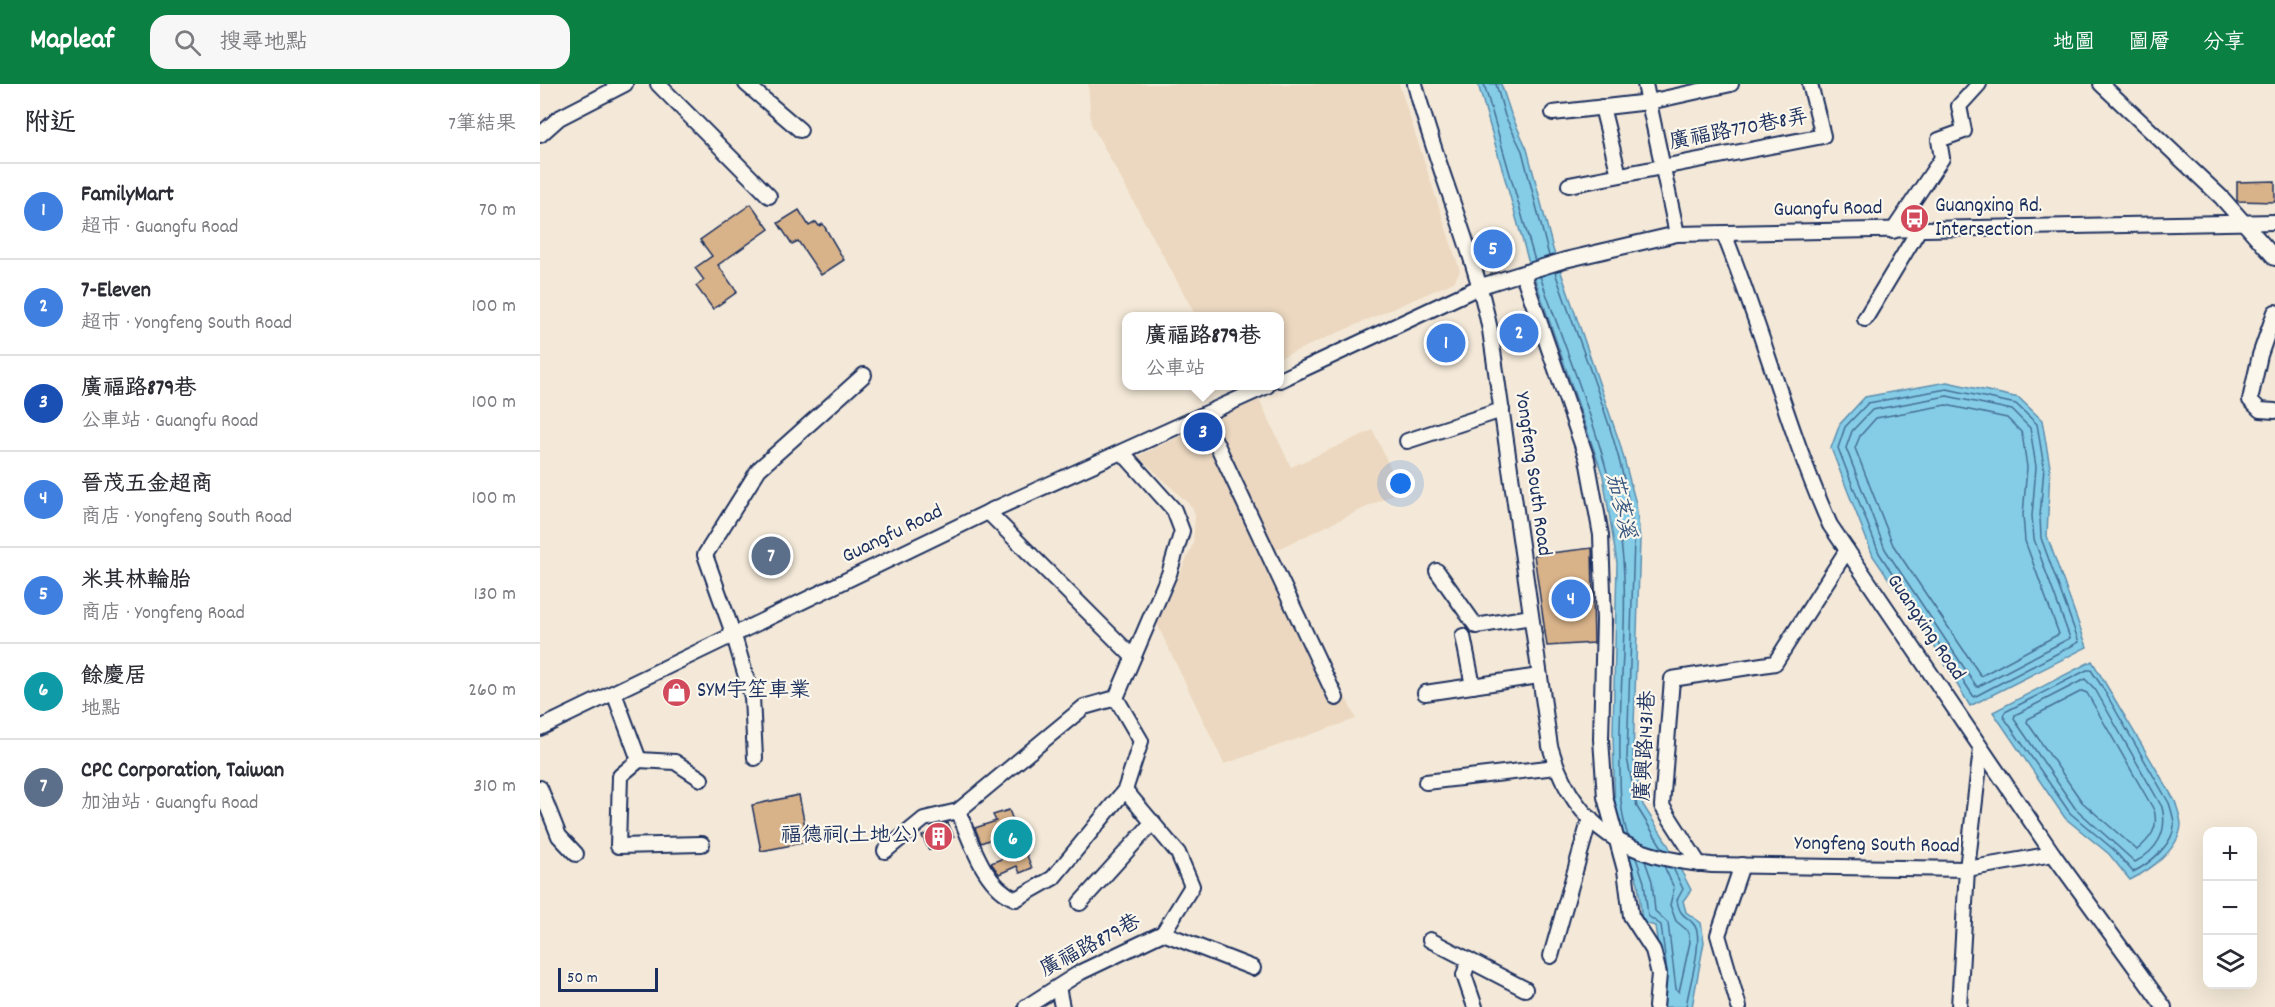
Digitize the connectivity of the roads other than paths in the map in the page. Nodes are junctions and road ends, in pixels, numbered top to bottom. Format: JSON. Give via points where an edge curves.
{"nodes":[{"id":1,"x":625,"y":84,"type":"edge"},
{"id":2,"x":658,"y":84,"type":"edge"},
{"id":3,"x":746,"y":84,"type":"edge"},
{"id":4,"x":1415,"y":84,"type":"edge"},
{"id":5,"x":1645,"y":84,"type":"edge"},
{"id":6,"x":1731,"y":84,"type":"edge"},
{"id":7,"x":1810,"y":84,"type":"edge"},
{"id":8,"x":1979,"y":84,"type":"edge"},
{"id":9,"x":2102,"y":84,"type":"edge"},
{"id":10,"x":1649,"y":102,"type":"junction"},
{"id":11,"x":1602,"y":108,"type":"junction"},
{"id":12,"x":1553,"y":113,"type":"dead end"},
{"id":13,"x":800,"y":130,"type":"dead end"},
{"id":14,"x":540,"y":135,"type":"edge"},
{"id":15,"x":1664,"y":166,"type":"junction"},
{"id":16,"x":1619,"y":175,"type":"junction"},
{"id":17,"x":1569,"y":185,"type":"dead end"},
{"id":18,"x":769,"y":196,"type":"dead end"},
{"id":19,"x":2275,"y":222,"type":"edge"},
{"id":20,"x":2245,"y":223,"type":"junction"},
{"id":21,"x":1893,"y":231,"type":"junction"},
{"id":22,"x":1918,"y":231,"type":"junction"},
{"id":23,"x":1677,"y":234,"type":"junction"},
{"id":24,"x":1724,"y":234,"type":"junction"},
{"id":25,"x":2275,"y":258,"type":"edge"},
{"id":26,"x":1526,"y":273,"type":"junction"},
{"id":27,"x":1481,"y":286,"type":"junction"},
{"id":28,"x":2275,"y":312,"type":"edge"},
{"id":29,"x":1865,"y":319,"type":"dead end"},
{"id":30,"x":864,"y":375,"type":"dead end"},
{"id":31,"x":1284,"y":378,"type":"edge"},
{"id":32,"x":1258,"y":390,"type":"edge"},
{"id":33,"x":1503,"y":410,"type":"junction"},
{"id":34,"x":2275,"y":411,"type":"edge"},
{"id":35,"x":1203,"y":415,"type":"junction"},
{"id":36,"x":1407,"y":441,"type":"dead end"},
{"id":37,"x":1122,"y":452,"type":"junction"},
{"id":38,"x":988,"y":512,"type":"junction"},
{"id":39,"x":1847,"y":550,"type":"junction"},
{"id":40,"x":1437,"y":571,"type":"dead end"},
{"id":41,"x":1531,"y":617,"type":"junction"},
{"id":42,"x":734,"y":636,"type":"junction"},
{"id":43,"x":1463,"y":636,"type":"dead end"},
{"id":44,"x":1133,"y":657,"type":"junction"},
{"id":45,"x":1539,"y":676,"type":"junction"},
{"id":46,"x":1473,"y":686,"type":"junction"},
{"id":47,"x":614,"y":693,"type":"junction"},
{"id":48,"x":1425,"y":693,"type":"dead end"},
{"id":49,"x":1116,"y":698,"type":"junction"},
{"id":50,"x":1336,"y":698,"type":"dead end"},
{"id":51,"x":540,"y":728,"type":"edge"},
{"id":52,"x":1981,"y":749,"type":"junction"},
{"id":53,"x":755,"y":758,"type":"dead end"},
{"id":54,"x":639,"y":760,"type":"junction"},
{"id":55,"x":1556,"y":767,"type":"junction"},
{"id":56,"x":701,"y":779,"type":"dead end"},
{"id":57,"x":1426,"y":782,"type":"dead end"},
{"id":58,"x":540,"y":788,"type":"edge"},
{"id":59,"x":1125,"y":790,"type":"junction"},
{"id":60,"x":958,"y":811,"type":"junction"},
{"id":61,"x":1590,"y":818,"type":"junction"},
{"id":62,"x":1153,"y":822,"type":"junction"},
{"id":63,"x":1616,"y":841,"type":"junction"},
{"id":64,"x":702,"y":844,"type":"dead end"},
{"id":65,"x":885,"y":851,"type":"dead end"},
{"id":66,"x":576,"y":854,"type":"dead end"},
{"id":67,"x":2053,"y":854,"type":"junction"},
{"id":68,"x":1699,"y":864,"type":"junction"},
{"id":69,"x":1742,"y":865,"type":"junction"},
{"id":70,"x":1967,"y":869,"type":"junction"},
{"id":71,"x":1080,"y":903,"type":"dead end"},
{"id":72,"x":1162,"y":933,"type":"junction"},
{"id":73,"x":1430,"y":940,"type":"dead end"},
{"id":74,"x":1551,"y":956,"type":"dead end"},
{"id":75,"x":1469,"y":960,"type":"junction"},
{"id":76,"x":1253,"y":968,"type":"dead end"},
{"id":77,"x":1058,"y":987,"type":"junction"},
{"id":78,"x":1525,"y":989,"type":"dead end"},
{"id":79,"x":1026,"y":1007,"type":"edge"},
{"id":80,"x":1062,"y":1007,"type":"edge"},
{"id":81,"x":1475,"y":1007,"type":"edge"},
{"id":82,"x":1656,"y":1007,"type":"edge"},
{"id":83,"x":1739,"y":1007,"type":"edge"},
{"id":84,"x":1959,"y":1007,"type":"edge"},
{"id":85,"x":2164,"y":1007,"type":"edge"}],
"edges":[{"from":1,"to":14,"type":"street","via":[[559,118]]},
{"from":2,"to":18,"type":"street"},
{"from":3,"to":13,"type":"street"},
{"from":4,"to":27,"type":"street","name":"Yongfeng South Road","via":[[1426,129]]},
{"from":5,"to":10,"type":"street"},
{"from":6,"to":10,"type":"street"},
{"from":7,"to":15,"type":"street","name":"廣福路770巷8弄","via":[[1823,136]]},
{"from":8,"to":21,"type":"street","via":[[1959,106],[1964,131],[1939,140],[1942,158]]},
{"from":9,"to":20,"type":"street"},
{"from":10,"to":11,"type":"street"},
{"from":10,"to":15,"type":"street"},
{"from":11,"to":12,"type":"street"},
{"from":11,"to":16,"type":"street"},
{"from":15,"to":16,"type":"street","name":"廣福路770巷8弄"},
{"from":15,"to":23,"type":"street"},
{"from":16,"to":17,"type":"street","name":"廣福路770巷8弄"},
{"from":19,"to":20,"type":"street","name":"Guangfu Road"},
{"from":20,"to":22,"type":"street","name":"Guangfu Road"},
{"from":20,"to":25,"type":"street"},
{"from":21,"to":22,"type":"street","name":"Guangfu Road"},
{"from":21,"to":24,"type":"street","name":"Guangfu Road"},
{"from":22,"to":29,"type":"street"},
{"from":23,"to":24,"type":"street","name":"Guangfu Road"},
{"from":23,"to":26,"type":"street","name":"Guangfu Road"},
{"from":24,"to":39,"type":"street","name":"Guangxing Road","via":[[1810,480],[1830,525]]},
{"from":26,"to":27,"type":"street"},
{"from":26,"to":63,"type":"street","via":[[1587,459],[1601,535],[1601,739],[1605,797]]},
{"from":27,"to":31,"type":"street"},
{"from":27,"to":33,"type":"street","name":"Yongfeng South Road"},
{"from":28,"to":34,"type":"street","via":[[2250,400],[2260,410]]},
{"from":30,"to":42,"type":"street","via":[[759,469],[705,555]]},
{"from":32,"to":35,"type":"street","name":"Guangfu Road"},
{"from":33,"to":36,"type":"street"},
{"from":33,"to":41,"type":"street","name":"Yongfeng South Road"},
{"from":35,"to":37,"type":"street","name":"Guangfu Road"},
{"from":35,"to":50,"type":"street"},
{"from":37,"to":38,"type":"street","name":"Guangfu Road"},
{"from":37,"to":44,"type":"street","via":[[1174,510],[1182,531],[1169,574]]},
{"from":38,"to":42,"type":"street","name":"Guangfu Road"},
{"from":38,"to":44,"type":"street"},
{"from":39,"to":52,"type":"street","name":"Guangxing Road"},
{"from":39,"to":68,"type":"street","name":"廣興路1431巷","via":[[1775,663],[1671,679],[1662,806]]},
{"from":40,"to":41,"type":"street","via":[[1476,626]]},
{"from":41,"to":45,"type":"street","name":"Yongfeng South Road"},
{"from":42,"to":47,"type":"street","name":"Guangfu Road"},
{"from":42,"to":53,"type":"street","via":[[752,697]]},
{"from":43,"to":46,"type":"street"},
{"from":44,"to":49,"type":"street"},
{"from":45,"to":46,"type":"street"},
{"from":45,"to":55,"type":"street","name":"Yongfeng South Road"},
{"from":46,"to":48,"type":"street"},
{"from":47,"to":51,"type":"street","name":"Guangfu Road"},
{"from":47,"to":54,"type":"street"},
{"from":49,"to":59,"type":"street","via":[[1141,741]]},
{"from":49,"to":60,"type":"street","via":[[1084,707]]},
{"from":52,"to":67,"type":"street","name":"Guangxing Road"},
{"from":52,"to":70,"type":"street"},
{"from":54,"to":56,"type":"street","via":[[675,762]]},
{"from":54,"to":64,"type":"street","via":[[620,776],[618,846]]},
{"from":55,"to":57,"type":"street"},
{"from":55,"to":61,"type":"street","name":"Yongfeng South Road"},
{"from":58,"to":66,"type":"street","via":[[559,836]]},
{"from":59,"to":60,"type":"street","via":[[1053,878],[1016,898],[993,882]]},
{"from":59,"to":62,"type":"street","name":"廣福路879巷"},
{"from":60,"to":65,"type":"street","via":[[924,819]]},
{"from":61,"to":63,"type":"street","name":"Yongfeng South Road"},
{"from":61,"to":74,"type":"street"},
{"from":62,"to":71,"type":"street"},
{"from":62,"to":72,"type":"street","name":"廣福路879巷","via":[[1178,853],[1192,886]]},
{"from":63,"to":68,"type":"street","name":"Yongfeng South Road","via":[[1632,849]]},
{"from":63,"to":82,"type":"street","via":[[1632,916],[1653,950],[1659,974]]},
{"from":67,"to":70,"type":"street","name":"Yongfeng South Road"},
{"from":67,"to":85,"type":"street","name":"Guangxing Road"},
{"from":68,"to":69,"type":"street","name":"Yongfeng South Road"},
{"from":69,"to":70,"type":"street","name":"Yongfeng South Road"},
{"from":69,"to":83,"type":"street","via":[[1718,935]]},
{"from":70,"to":84,"type":"street"},
{"from":72,"to":76,"type":"street"},
{"from":72,"to":77,"type":"street","name":"廣福路879巷"},
{"from":73,"to":75,"type":"street"},
{"from":75,"to":78,"type":"street"},
{"from":75,"to":81,"type":"street","via":[[1464,975]]},
{"from":77,"to":79,"type":"street","name":"廣福路879巷"},
{"from":77,"to":80,"type":"street"}]}
